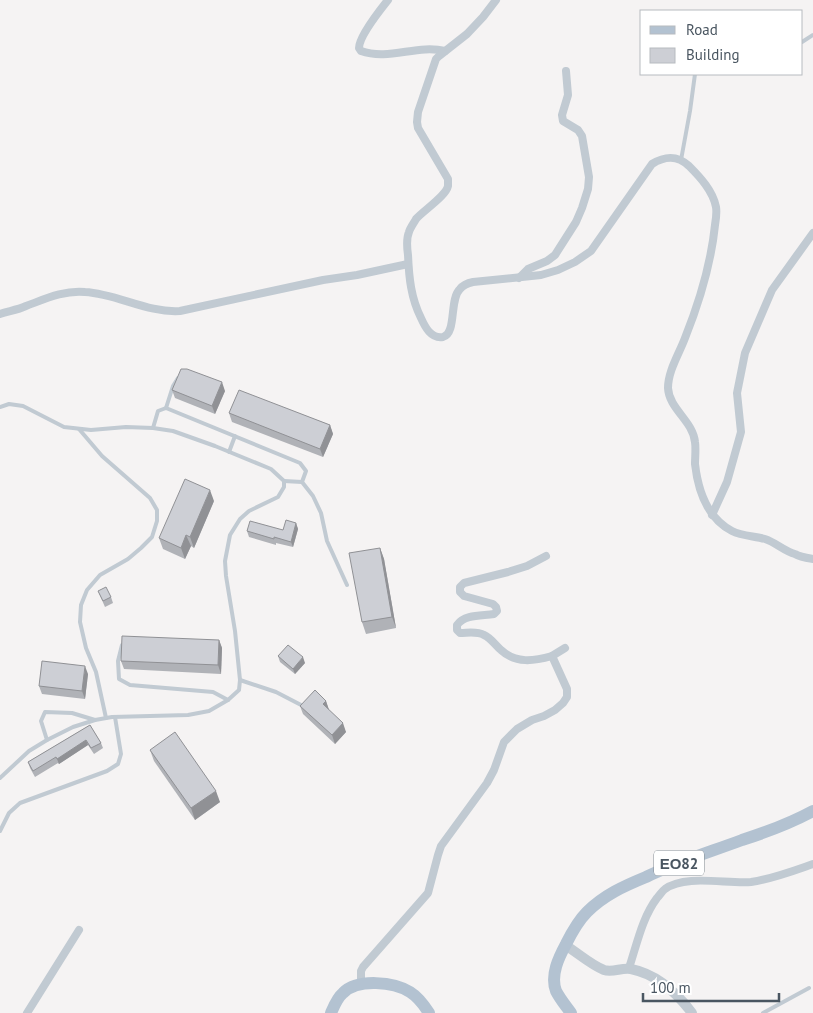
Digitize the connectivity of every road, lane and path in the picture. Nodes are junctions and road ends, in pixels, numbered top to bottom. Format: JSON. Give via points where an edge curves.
{"nodes":[{"id":1,"x":388,"y":0,"type":"edge"},
{"id":2,"x":496,"y":0,"type":"edge"},
{"id":3,"x":445,"y":51,"type":"junction"},
{"id":4,"x":566,"y":71,"type":"dead end"},
{"id":5,"x":695,"y":75,"type":"edge"},
{"id":6,"x":681,"y":160,"type":"junction"},
{"id":7,"x":813,"y":233,"type":"edge"},
{"id":8,"x":408,"y":264,"type":"junction"},
{"id":9,"x":519,"y":278,"type":"junction"},
{"id":10,"x":0,"y":314,"type":"edge"},
{"id":11,"x":181,"y":374,"type":"edge"},
{"id":12,"x":0,"y":407,"type":"edge"},
{"id":13,"x":166,"y":408,"type":"junction"},
{"id":14,"x":79,"y":428,"type":"junction"},
{"id":15,"x":153,"y":428,"type":"junction"},
{"id":16,"x":236,"y":436,"type":"junction"},
{"id":17,"x":229,"y":452,"type":"junction"},
{"id":18,"x":284,"y":482,"type":"junction"},
{"id":19,"x":302,"y":482,"type":"junction"},
{"id":20,"x":712,"y":515,"type":"junction"},
{"id":21,"x":546,"y":556,"type":"dead end"},
{"id":22,"x":813,"y":559,"type":"edge"},
{"id":23,"x":347,"y":585,"type":"dead end"},
{"id":24,"x":122,"y":644,"type":"edge"},
{"id":25,"x":565,"y":648,"type":"dead end"},
{"id":26,"x":552,"y":656,"type":"junction"},
{"id":27,"x":240,"y":680,"type":"junction"},
{"id":28,"x":228,"y":700,"type":"junction"},
{"id":29,"x":303,"y":706,"type":"edge"},
{"id":30,"x":115,"y":717,"type":"junction"},
{"id":31,"x":106,"y":718,"type":"junction"},
{"id":32,"x":95,"y":720,"type":"junction"},
{"id":33,"x":47,"y":740,"type":"junction"},
{"id":34,"x":0,"y":778,"type":"edge"},
{"id":35,"x":813,"y":811,"type":"edge"},
{"id":36,"x":0,"y":831,"type":"edge"},
{"id":37,"x":813,"y":864,"type":"edge"},
{"id":38,"x":79,"y":930,"type":"dead end"},
{"id":39,"x":565,"y":945,"type":"junction"},
{"id":40,"x":629,"y":968,"type":"junction"},
{"id":41,"x":361,"y":984,"type":"junction"},
{"id":42,"x":809,"y":988,"type":"dead end"},
{"id":43,"x":27,"y":1013,"type":"edge"},
{"id":44,"x":331,"y":1013,"type":"edge"},
{"id":45,"x":428,"y":1013,"type":"edge"},
{"id":46,"x":571,"y":1013,"type":"edge"},
{"id":47,"x":692,"y":1013,"type":"edge"},
{"id":48,"x":763,"y":1013,"type":"edge"}],
"edges":[{"from":1,"to":3,"type":"street","via":[[363,37],[359,45],[361,50],[373,54]]},
{"from":2,"to":3,"type":"street","via":[[466,34]]},
{"from":3,"to":8,"type":"street","via":[[436,59],[417,122],[420,134],[446,174],[448,186],[415,220],[408,233]]},
{"from":4,"to":9,"type":"street","via":[[568,95],[562,116],[563,121],[582,136],[588,189],[576,222],[555,255],[528,269]]},
{"from":5,"to":6,"type":"lane"},
{"from":6,"to":9,"type":"street","via":[[670,157],[652,164],[590,251],[575,262],[558,270]]},
{"from":6,"to":20,"type":"street","via":[[706,186],[717,209],[713,246],[700,297],[668,389],[672,402],[695,440],[697,475]]},
{"from":7,"to":20,"type":"street","via":[[772,290],[745,353],[737,393],[741,432],[727,482]]},
{"from":8,"to":9,"type":"street","via":[[418,312],[432,335],[440,337],[449,331],[454,296],[459,289],[473,282]]},
{"from":8,"to":10,"type":"street","via":[[180,311],[163,311],[85,292],[46,298]]},
{"from":11,"to":13,"type":"lane"},
{"from":12,"to":14,"type":"lane","via":[[9,404],[23,406],[64,427]]},
{"from":13,"to":15,"type":"lane","via":[[158,411]]},
{"from":13,"to":16,"type":"lane"},
{"from":14,"to":15,"type":"lane"},
{"from":14,"to":31,"type":"lane","via":[[102,456],[150,498],[157,510],[152,537],[128,559],[100,576],[80,604],[80,622]]},
{"from":15,"to":17,"type":"lane","via":[[173,431]]},
{"from":16,"to":17,"type":"lane"},
{"from":16,"to":19,"type":"lane","via":[[300,463],[306,470]]},
{"from":17,"to":18,"type":"lane","via":[[271,469]]},
{"from":18,"to":19,"type":"lane"},
{"from":18,"to":27,"type":"lane","via":[[278,497],[249,511],[230,534],[226,576]]},
{"from":19,"to":23,"type":"lane","via":[[321,513],[327,541]]},
{"from":20,"to":22,"type":"street","via":[[733,532],[766,539],[794,554]]},
{"from":21,"to":26,"type":"street","via":[[527,566],[464,583],[460,587],[464,596],[493,604],[497,611],[460,621],[457,630],[460,633],[483,634],[516,660],[540,660]]},
{"from":24,"to":28,"type":"lane","via":[[119,678],[130,685],[213,692]]},
{"from":25,"to":26,"type":"street"},
{"from":26,"to":41,"type":"street","via":[[567,689],[567,697],[555,710],[517,729],[504,742],[494,770],[441,846],[428,892],[363,967]]},
{"from":27,"to":28,"type":"lane","via":[[238,690]]},
{"from":27,"to":29,"type":"lane","via":[[276,692]]},
{"from":28,"to":30,"type":"lane","via":[[209,712]]},
{"from":30,"to":31,"type":"lane"},
{"from":30,"to":36,"type":"lane","via":[[121,754],[118,764],[20,803],[9,813]]},
{"from":31,"to":32,"type":"lane"},
{"from":32,"to":33,"type":"lane"},
{"from":32,"to":33,"type":"lane","via":[[72,713],[45,712],[41,721]]},
{"from":33,"to":34,"type":"lane","via":[[29,751]]},
{"from":35,"to":39,"type":"main road","number":"ΕΟ82","via":[[777,828],[689,859],[606,896],[580,920]]},
{"from":37,"to":40,"type":"street","via":[[752,882],[693,880],[664,889],[643,924]]},
{"from":38,"to":43,"type":"street"},
{"from":39,"to":40,"type":"street","via":[[607,971]]},
{"from":39,"to":46,"type":"main road","number":"ΕΟ82","via":[[555,968],[554,982]]},
{"from":40,"to":47,"type":"street","via":[[652,976],[670,988]]},
{"from":41,"to":44,"type":"main road","via":[[344,992]]},
{"from":41,"to":45,"type":"main road","via":[[400,987],[416,996]]},
{"from":42,"to":48,"type":"lane"}]}
